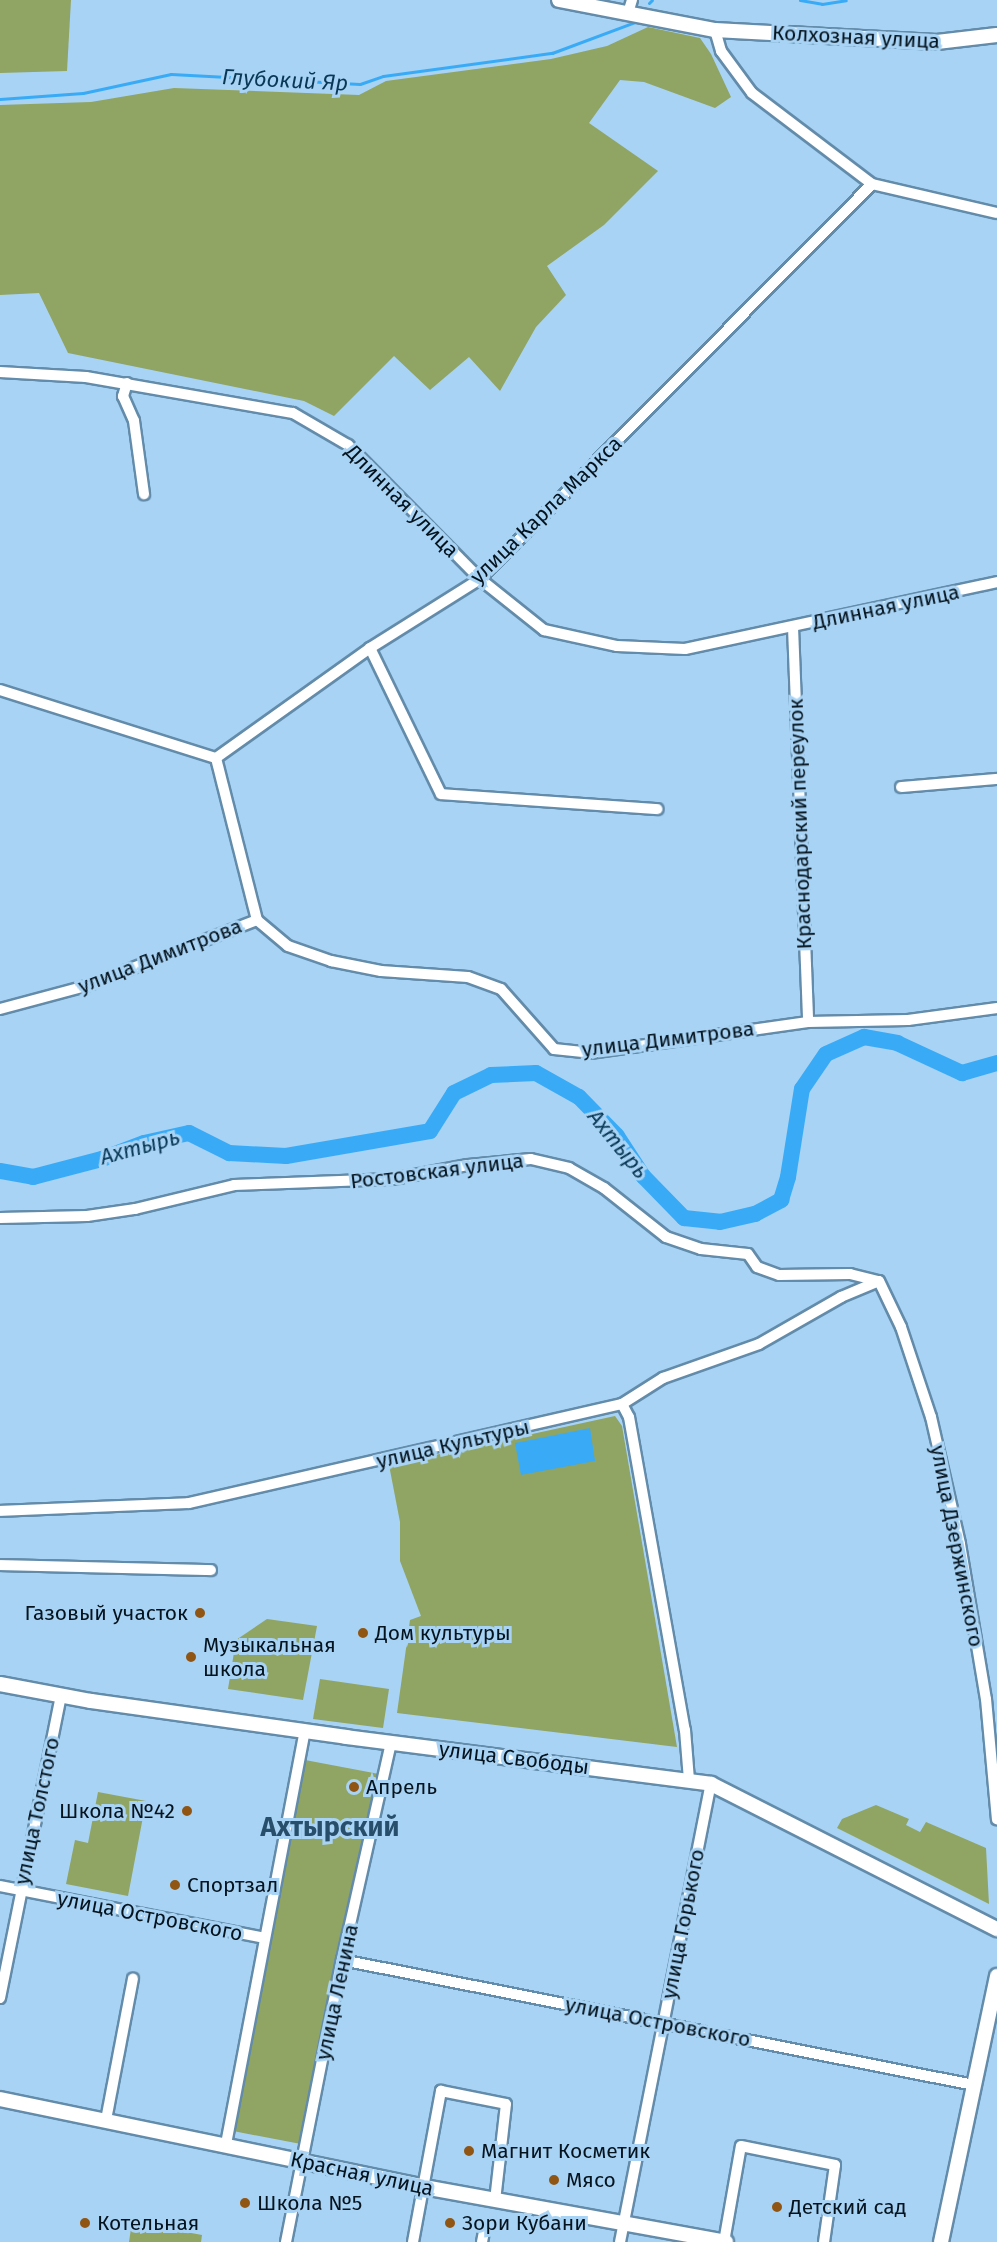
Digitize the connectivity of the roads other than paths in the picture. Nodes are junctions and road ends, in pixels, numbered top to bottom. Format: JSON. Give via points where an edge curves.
{"nodes":[{"id":1,"x":559,"y":0,"type":"edge"},
{"id":2,"x":630,"y":6,"type":"edge"},
{"id":3,"x":715,"y":30,"type":"junction"},
{"id":4,"x":997,"y":35,"type":"edge"},
{"id":5,"x":872,"y":184,"type":"junction"},
{"id":6,"x":997,"y":213,"type":"edge"},
{"id":7,"x":0,"y":372,"type":"edge"},
{"id":8,"x":127,"y":383,"type":"junction"},
{"id":9,"x":144,"y":494,"type":"dead end"},
{"id":10,"x":480,"y":579,"type":"junction"},
{"id":11,"x":997,"y":582,"type":"edge"},
{"id":12,"x":793,"y":627,"type":"junction"},
{"id":13,"x":370,"y":648,"type":"junction"},
{"id":14,"x":0,"y":690,"type":"edge"},
{"id":15,"x":216,"y":758,"type":"junction"},
{"id":16,"x":997,"y":780,"type":"edge"},
{"id":17,"x":901,"y":787,"type":"dead end"},
{"id":18,"x":657,"y":809,"type":"dead end"},
{"id":19,"x":257,"y":920,"type":"junction"},
{"id":20,"x":997,"y":1008,"type":"edge"},
{"id":21,"x":0,"y":1010,"type":"edge"},
{"id":22,"x":808,"y":1022,"type":"junction"},
{"id":23,"x":0,"y":1218,"type":"edge"},
{"id":24,"x":879,"y":1281,"type":"junction"},
{"id":25,"x":621,"y":1404,"type":"junction"},
{"id":26,"x":0,"y":1511,"type":"edge"},
{"id":27,"x":0,"y":1565,"type":"edge"},
{"id":28,"x":211,"y":1570,"type":"dead end"},
{"id":29,"x":0,"y":1684,"type":"edge"},
{"id":30,"x":61,"y":1696,"type":"junction"},
{"id":31,"x":305,"y":1731,"type":"junction"},
{"id":32,"x":391,"y":1743,"type":"junction"},
{"id":33,"x":995,"y":1776,"type":"edge"},
{"id":34,"x":689,"y":1780,"type":"junction"},
{"id":35,"x":711,"y":1784,"type":"junction"},
{"id":36,"x":997,"y":1819,"type":"edge"},
{"id":37,"x":0,"y":1886,"type":"edge"},
{"id":38,"x":21,"y":1890,"type":"junction"},
{"id":39,"x":997,"y":1929,"type":"edge"},
{"id":40,"x":264,"y":1938,"type":"junction"},
{"id":41,"x":342,"y":1959,"type":"junction"},
{"id":42,"x":997,"y":1976,"type":"edge"},
{"id":43,"x":133,"y":1979,"type":"dead end"},
{"id":44,"x":0,"y":1998,"type":"edge"},
{"id":45,"x":663,"y":2023,"type":"junction"},
{"id":46,"x":974,"y":2085,"type":"junction"},
{"id":47,"x":0,"y":2098,"type":"edge"},
{"id":48,"x":106,"y":2120,"type":"junction"},
{"id":49,"x":226,"y":2144,"type":"junction"},
{"id":50,"x":303,"y":2162,"type":"junction"},
{"id":51,"x":424,"y":2187,"type":"junction"},
{"id":52,"x":495,"y":2201,"type":"junction"},
{"id":53,"x":623,"y":2224,"type":"junction"},
{"id":54,"x":485,"y":2226,"type":"dead end"},
{"id":55,"x":285,"y":2242,"type":"edge"},
{"id":56,"x":413,"y":2242,"type":"edge"},
{"id":57,"x":482,"y":2242,"type":"edge"},
{"id":58,"x":620,"y":2242,"type":"edge"},
{"id":59,"x":725,"y":2242,"type":"edge"},
{"id":60,"x":824,"y":2242,"type":"edge"},
{"id":61,"x":941,"y":2242,"type":"edge"}],
"edges":[{"from":1,"to":2,"type":"street","name":"Колхозная улица"},
{"from":2,"to":3,"type":"street","name":"Колхозная улица"},
{"from":3,"to":4,"type":"street","name":"Колхозная улица","via":[[937,42]]},
{"from":3,"to":5,"type":"street","via":[[721,51],[752,93]]},
{"from":5,"to":6,"type":"street"},
{"from":5,"to":10,"type":"street","name":"улица Карла Маркса"},
{"from":7,"to":8,"type":"street","name":"Длинная улица"},
{"from":8,"to":9,"type":"street","via":[[123,396],[134,421]]},
{"from":8,"to":10,"type":"street","name":"Длинная улица","via":[[293,413],[348,445]]},
{"from":10,"to":12,"type":"street","name":"Длинная улица","via":[[544,630],[617,646],[686,649]]},
{"from":10,"to":13,"type":"street","name":"улица Карла Маркса"},
{"from":11,"to":12,"type":"street","name":"Длинная улица"},
{"from":12,"to":22,"type":"street","name":"Краснодарский переулок"},
{"from":13,"to":15,"type":"street","name":"улица Карла Маркса"},
{"from":13,"to":18,"type":"street","via":[[441,794]]},
{"from":14,"to":15,"type":"street"},
{"from":15,"to":19,"type":"street"},
{"from":16,"to":17,"type":"street"},
{"from":19,"to":21,"type":"street","name":"улица Димитрова","via":[[86,986]]},
{"from":19,"to":22,"type":"street","name":"улица Димитрова","via":[[288,946],[331,961],[381,971],[468,977],[501,990],[554,1048],[590,1053]]},
{"from":20,"to":22,"type":"street","name":"улица Димитрова","via":[[908,1020]]},
{"from":23,"to":24,"type":"street","name":"Ростовская улица","via":[[87,1216],[135,1209],[234,1185],[393,1179],[468,1165],[531,1159],[569,1168],[604,1188],[666,1237],[701,1249],[748,1254],[757,1267],[780,1275],[850,1274]]},
{"from":24,"to":25,"type":"street","name":"улица Культуры","via":[[842,1297],[759,1344],[663,1378]]},
{"from":24,"to":33,"type":"street","name":"улица Дзержинского","via":[[901,1328],[931,1417],[962,1555]]},
{"from":25,"to":26,"type":"street","name":"улица Культуры","via":[[189,1503]]},
{"from":25,"to":34,"type":"street","via":[[629,1417],[685,1730]]},
{"from":27,"to":28,"type":"street"},
{"from":29,"to":30,"type":"street","name":"улица Свободы"},
{"from":30,"to":31,"type":"street","name":"улица Свободы"},
{"from":30,"to":38,"type":"street","name":"улица Толстого"},
{"from":31,"to":32,"type":"street","name":"улица Свободы"},
{"from":31,"to":40,"type":"street"},
{"from":32,"to":34,"type":"street","name":"улица Свободы"},
{"from":32,"to":41,"type":"street","name":"улица Ленина"},
{"from":33,"to":36,"type":"street","name":"улица Дзержинского"},
{"from":34,"to":35,"type":"street","name":"улица Свободы"},
{"from":35,"to":39,"type":"street","name":"улица Свободы"},
{"from":35,"to":45,"type":"street","name":"улица Горького"},
{"from":37,"to":38,"type":"street","name":"улица Островского"},
{"from":38,"to":40,"type":"street","name":"улица Островского"},
{"from":38,"to":44,"type":"street","name":"улица Толстого"},
{"from":40,"to":49,"type":"street"},
{"from":41,"to":45,"type":"street","name":"улица Островского"},
{"from":41,"to":50,"type":"street","name":"улица Ленина"},
{"from":42,"to":46,"type":"street"},
{"from":43,"to":48,"type":"street"},
{"from":45,"to":46,"type":"street","name":"улица Островского"},
{"from":45,"to":53,"type":"street","name":"улица Горького"},
{"from":46,"to":61,"type":"street"},
{"from":47,"to":48,"type":"street","name":"Красная улица"},
{"from":48,"to":49,"type":"street","name":"Красная улица"},
{"from":49,"to":50,"type":"street","name":"Красная улица"},
{"from":50,"to":51,"type":"street","name":"Красная улица"},
{"from":50,"to":55,"type":"street","name":"улица Ленина"},
{"from":51,"to":52,"type":"street","name":"Красная улица"},
{"from":51,"to":52,"type":"street","via":[[441,2091],[485,2099],[506,2104]]},
{"from":51,"to":56,"type":"street"},
{"from":52,"to":53,"type":"street","name":"Красная улица"},
{"from":53,"to":58,"type":"street","name":"улица Горького"},
{"from":53,"to":59,"type":"street","name":"Красная улица"},
{"from":54,"to":57,"type":"street"},
{"from":59,"to":60,"type":"street","via":[[741,2146],[835,2165]]}]}
